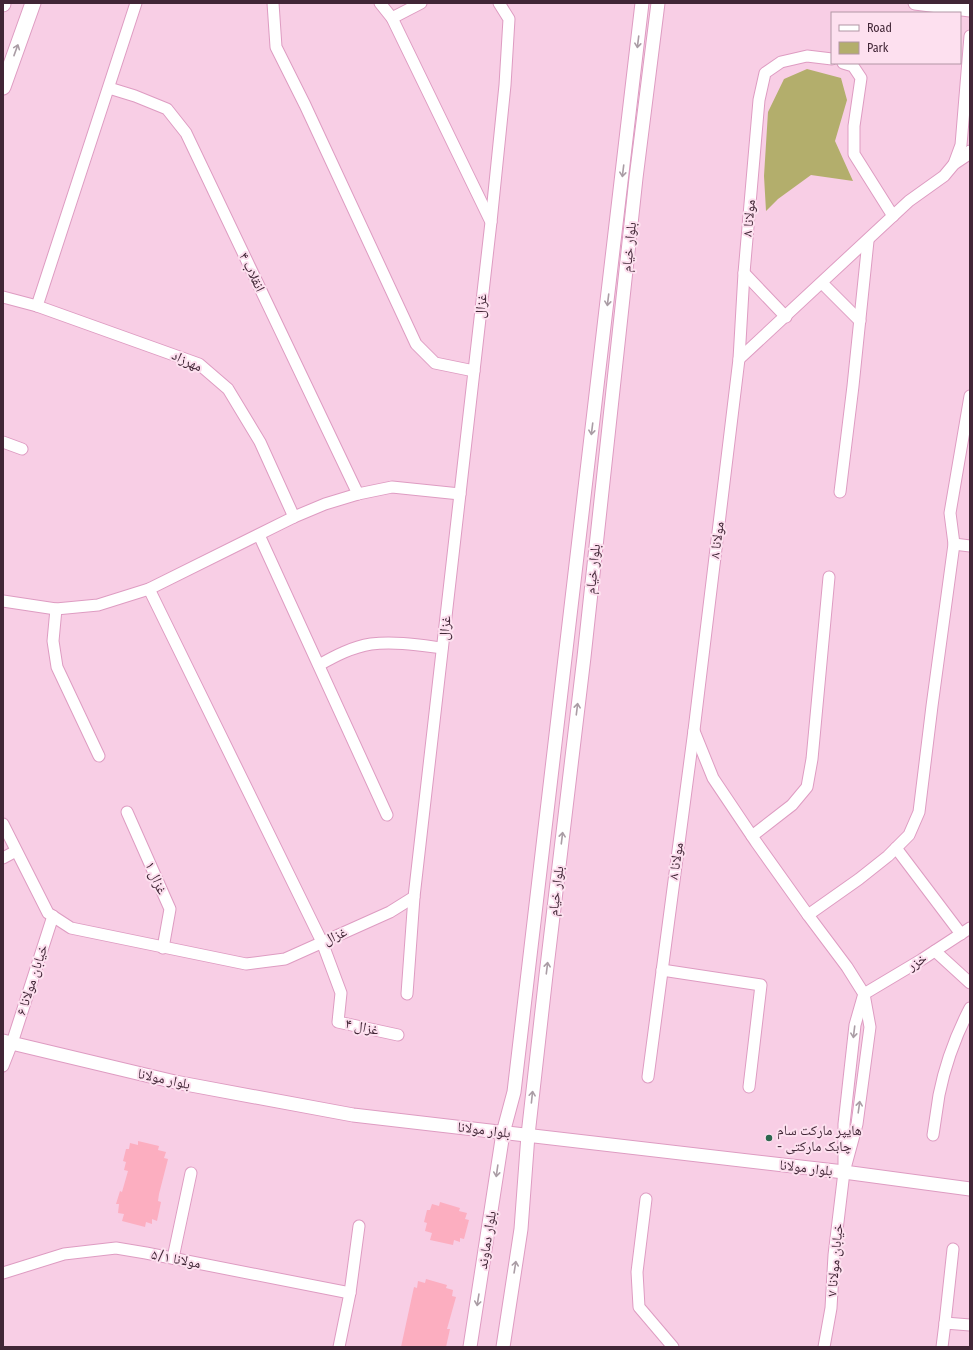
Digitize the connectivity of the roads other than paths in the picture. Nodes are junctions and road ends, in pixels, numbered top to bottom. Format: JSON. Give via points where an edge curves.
{"nodes":[{"id":1,"x":33,"y":3,"type":"edge"},
{"id":2,"x":136,"y":3,"type":"edge"},
{"id":3,"x":272,"y":3,"type":"edge"},
{"id":4,"x":380,"y":3,"type":"edge"},
{"id":5,"x":421,"y":3,"type":"edge"},
{"id":6,"x":499,"y":3,"type":"edge"},
{"id":7,"x":642,"y":3,"type":"edge"},
{"id":8,"x":658,"y":3,"type":"edge"},
{"id":9,"x":915,"y":3,"type":"edge"},
{"id":10,"x":970,"y":10,"type":"edge"},
{"id":11,"x":392,"y":18,"type":"junction"},
{"id":12,"x":970,"y":36,"type":"edge"},
{"id":13,"x":831,"y":59,"type":"edge"},
{"id":14,"x":846,"y":64,"type":"edge"},
{"id":15,"x":3,"y":87,"type":"edge"},
{"id":16,"x":108,"y":88,"type":"junction"},
{"id":17,"x":967,"y":152,"type":"edge"},
{"id":18,"x":893,"y":216,"type":"junction"},
{"id":19,"x":491,"y":222,"type":"junction"},
{"id":20,"x":868,"y":241,"type":"junction"},
{"id":21,"x":744,"y":273,"type":"junction"},
{"id":22,"x":822,"y":284,"type":"junction"},
{"id":23,"x":3,"y":296,"type":"edge"},
{"id":24,"x":37,"y":306,"type":"junction"},
{"id":25,"x":786,"y":317,"type":"junction"},
{"id":26,"x":860,"y":321,"type":"junction"},
{"id":27,"x":739,"y":359,"type":"junction"},
{"id":28,"x":474,"y":371,"type":"junction"},
{"id":29,"x":970,"y":396,"type":"edge"},
{"id":30,"x":3,"y":442,"type":"edge"},
{"id":31,"x":22,"y":449,"type":"dead end"},
{"id":32,"x":840,"y":492,"type":"dead end"},
{"id":33,"x":358,"y":494,"type":"junction"},
{"id":34,"x":460,"y":494,"type":"junction"},
{"id":35,"x":294,"y":517,"type":"junction"},
{"id":36,"x":259,"y":535,"type":"junction"},
{"id":37,"x":954,"y":544,"type":"junction"},
{"id":38,"x":970,"y":546,"type":"edge"},
{"id":39,"x":829,"y":577,"type":"dead end"},
{"id":40,"x":149,"y":588,"type":"junction"},
{"id":41,"x":3,"y":601,"type":"edge"},
{"id":42,"x":56,"y":609,"type":"junction"},
{"id":43,"x":442,"y":648,"type":"junction"},
{"id":44,"x":319,"y":665,"type":"junction"},
{"id":45,"x":694,"y":730,"type":"junction"},
{"id":46,"x":99,"y":756,"type":"dead end"},
{"id":47,"x":127,"y":812,"type":"dead end"},
{"id":48,"x":387,"y":814,"type":"dead end"},
{"id":49,"x":3,"y":824,"type":"edge"},
{"id":50,"x":752,"y":836,"type":"junction"},
{"id":51,"x":896,"y":848,"type":"junction"},
{"id":52,"x":16,"y":851,"type":"junction"},
{"id":53,"x":3,"y":858,"type":"edge"},
{"id":54,"x":414,"y":897,"type":"junction"},
{"id":55,"x":808,"y":915,"type":"junction"},
{"id":56,"x":53,"y":916,"type":"junction"},
{"id":57,"x":966,"y":931,"type":"edge"},
{"id":58,"x":322,"y":942,"type":"junction"},
{"id":59,"x":164,"y":948,"type":"junction"},
{"id":60,"x":936,"y":951,"type":"junction"},
{"id":61,"x":662,"y":970,"type":"junction"},
{"id":62,"x":970,"y":983,"type":"edge"},
{"id":63,"x":407,"y":994,"type":"dead end"},
{"id":64,"x":864,"y":994,"type":"junction"},
{"id":65,"x":970,"y":1008,"type":"edge"},
{"id":66,"x":398,"y":1035,"type":"dead end"},
{"id":67,"x":7,"y":1042,"type":"edge"},
{"id":68,"x":3,"y":1066,"type":"edge"},
{"id":69,"x":648,"y":1077,"type":"dead end"},
{"id":70,"x":749,"y":1087,"type":"dead end"},
{"id":71,"x":503,"y":1133,"type":"junction"},
{"id":72,"x":933,"y":1135,"type":"dead end"},
{"id":73,"x":528,"y":1136,"type":"junction"},
{"id":74,"x":844,"y":1172,"type":"junction"},
{"id":75,"x":191,"y":1174,"type":"dead end"},
{"id":76,"x":970,"y":1189,"type":"edge"},
{"id":77,"x":646,"y":1199,"type":"dead end"},
{"id":78,"x":359,"y":1226,"type":"dead end"},
{"id":79,"x":953,"y":1249,"type":"dead end"},
{"id":80,"x":173,"y":1258,"type":"junction"},
{"id":81,"x":3,"y":1273,"type":"edge"},
{"id":82,"x":350,"y":1293,"type":"junction"},
{"id":83,"x":945,"y":1323,"type":"junction"},
{"id":84,"x":970,"y":1325,"type":"edge"},
{"id":85,"x":339,"y":1347,"type":"edge"},
{"id":86,"x":470,"y":1347,"type":"edge"},
{"id":87,"x":503,"y":1347,"type":"edge"},
{"id":88,"x":673,"y":1347,"type":"edge"},
{"id":89,"x":824,"y":1347,"type":"edge"},
{"id":90,"x":942,"y":1347,"type":"edge"}],
"edges":[{"from":15,"to":1,"type":"main road","one_way":true},
{"from":2,"to":16,"type":"street"},
{"from":3,"to":28,"type":"street","via":[[276,47],[416,344],[435,364]]},
{"from":4,"to":11,"type":"street"},
{"from":5,"to":11,"type":"street"},
{"from":6,"to":19,"type":"street","name":"غزال","via":[[509,19]]},
{"from":7,"to":71,"type":"street","name":"بلوار خیام","one_way":true,"via":[[515,1084]]},
{"from":73,"to":8,"type":"street","name":"بلوار خیام","one_way":true},
{"from":9,"to":10,"type":"street"},
{"from":11,"to":19,"type":"street"},
{"from":12,"to":17,"type":"street"},
{"from":13,"to":21,"type":"street","name":"مولانا ۸","via":[[807,56],[781,62],[765,73],[759,100]]},
{"from":14,"to":18,"type":"street","via":[[853,66],[861,78],[854,126],[854,154]]},
{"from":16,"to":24,"type":"street"},
{"from":16,"to":33,"type":"street","name":"انقلاب ۴","via":[[167,109],[186,133]]},
{"from":17,"to":18,"type":"street","via":[[944,176]]},
{"from":18,"to":20,"type":"street"},
{"from":19,"to":28,"type":"street","name":"غزال"},
{"from":20,"to":22,"type":"street"},
{"from":20,"to":26,"type":"street"},
{"from":21,"to":25,"type":"street"},
{"from":21,"to":27,"type":"street","name":"مولانا ۸"},
{"from":22,"to":25,"type":"street"},
{"from":22,"to":26,"type":"street"},
{"from":23,"to":24,"type":"street","name":"مهرزاد"},
{"from":24,"to":35,"type":"street","name":"مهرزاد","via":[[199,364],[228,389],[260,442]]},
{"from":25,"to":27,"type":"street"},
{"from":26,"to":32,"type":"street"},
{"from":27,"to":45,"type":"street","name":"مولانا ۸"},
{"from":28,"to":34,"type":"street","name":"غزال"},
{"from":29,"to":37,"type":"street","via":[[950,513]]},
{"from":30,"to":31,"type":"street"},
{"from":33,"to":34,"type":"street","via":[[392,487]]},
{"from":33,"to":35,"type":"street"},
{"from":34,"to":43,"type":"street","name":"غزال"},
{"from":35,"to":36,"type":"street"},
{"from":36,"to":40,"type":"street"},
{"from":36,"to":44,"type":"street"},
{"from":37,"to":38,"type":"street"},
{"from":37,"to":51,"type":"street","via":[[919,812],[909,835]]},
{"from":39,"to":50,"type":"street","via":[[812,759],[807,787],[792,805]]},
{"from":40,"to":42,"type":"street","via":[[98,605]]},
{"from":40,"to":58,"type":"street"},
{"from":41,"to":42,"type":"street"},
{"from":42,"to":46,"type":"street","via":[[53,641],[57,667]]},
{"from":43,"to":44,"type":"street","via":[[405,643],[370,644],[339,653]]},
{"from":43,"to":54,"type":"street","name":"غزال"},
{"from":44,"to":48,"type":"street"},
{"from":45,"to":50,"type":"street","via":[[713,778]]},
{"from":45,"to":61,"type":"street","name":"مولانا ۸"},
{"from":47,"to":59,"type":"street","name":"غزال ۱","via":[[170,909]]},
{"from":49,"to":52,"type":"street","name":"غزال"},
{"from":50,"to":55,"type":"street"},
{"from":51,"to":55,"type":"street","via":[[859,879]]},
{"from":51,"to":57,"type":"street"},
{"from":52,"to":53,"type":"street"},
{"from":52,"to":56,"type":"street","name":"غزال","via":[[48,913]]},
{"from":54,"to":58,"type":"street","name":"غزال","via":[[390,912]]},
{"from":54,"to":63,"type":"street"},
{"from":55,"to":64,"type":"street"},
{"from":56,"to":59,"type":"street","name":"غزال","via":[[71,928]]},
{"from":56,"to":67,"type":"street","name":"خیابان مولانا ۶"},
{"from":57,"to":60,"type":"street","name":"خزر"},
{"from":58,"to":59,"type":"street","name":"غزال","via":[[285,959],[246,964]]},
{"from":58,"to":66,"type":"street","name":"غزال ۴","via":[[342,993],[338,1022]]},
{"from":60,"to":62,"type":"street"},
{"from":60,"to":64,"type":"street","name":"خزر"},
{"from":61,"to":69,"type":"street","name":"مولانا ۸"},
{"from":61,"to":70,"type":"street","via":[[761,985]]},
{"from":64,"to":74,"type":"street","via":[[855,1026],[846,1101]]},
{"from":65,"to":72,"type":"street","via":[[958,1031],[949,1059],[939,1094]]},
{"from":67,"to":68,"type":"street","name":"خیابان مولانا ۶"},
{"from":67,"to":71,"type":"street","name":"بلوار مولانا","via":[[175,1082],[353,1115]]},
{"from":71,"to":73,"type":"street","name":"بلوار مولانا"},
{"from":71,"to":86,"type":"street","name":"بلوار دماوند","one_way":true},
{"from":73,"to":74,"type":"street","name":"بلوار مولانا"},
{"from":87,"to":73,"type":"street","one_way":true,"via":[[521,1229]]},
{"from":74,"to":76,"type":"street","name":"بلوار مولانا"},
{"from":74,"to":89,"type":"street","name":"خیابان مولانا ۷","via":[[831,1308]]},
{"from":75,"to":80,"type":"street"},
{"from":77,"to":88,"type":"street","via":[[636,1272],[639,1308]]},
{"from":78,"to":82,"type":"street"},
{"from":79,"to":83,"type":"street"},
{"from":80,"to":81,"type":"street","name":"مولانا ۵/۱","via":[[116,1248],[64,1254]]},
{"from":80,"to":82,"type":"street","name":"مولانا ۵/۱"},
{"from":82,"to":85,"type":"street"},
{"from":83,"to":84,"type":"street"},
{"from":83,"to":90,"type":"street"}]}
